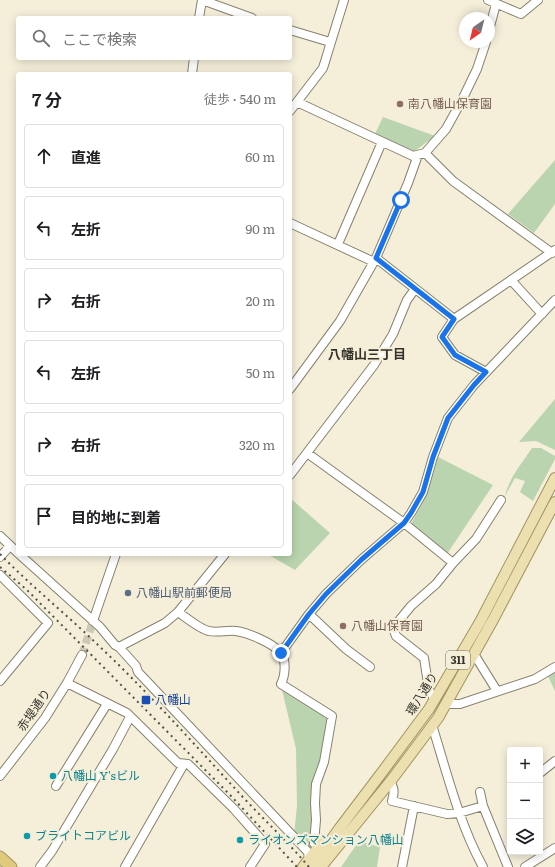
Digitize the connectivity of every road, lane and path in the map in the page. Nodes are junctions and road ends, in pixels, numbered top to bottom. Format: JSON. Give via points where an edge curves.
{"nodes":[{"id":1,"x":202,"y":0,"type":"edge"},
{"id":2,"x":344,"y":0,"type":"edge"},
{"id":3,"x":538,"y":0,"type":"edge"},
{"id":4,"x":492,"y":2,"type":"edge"},
{"id":5,"x":491,"y":12,"type":"edge"},
{"id":6,"x":199,"y":16,"type":"edge"},
{"id":7,"x":246,"y":16,"type":"edge"},
{"id":8,"x":292,"y":31,"type":"edge"},
{"id":9,"x":330,"y":42,"type":"junction"},
{"id":10,"x":484,"y":48,"type":"edge"},
{"id":11,"x":194,"y":60,"type":"edge"},
{"id":12,"x":192,"y":72,"type":"edge"},
{"id":13,"x":297,"y":102,"type":"junction"},
{"id":14,"x":292,"y":108,"type":"edge"},
{"id":15,"x":382,"y":142,"type":"junction"},
{"id":16,"x":421,"y":154,"type":"junction"},
{"id":17,"x":292,"y":224,"type":"edge"},
{"id":18,"x":338,"y":244,"type":"junction"},
{"id":19,"x":554,"y":252,"type":"edge"},
{"id":20,"x":375,"y":260,"type":"junction"},
{"id":21,"x":511,"y":280,"type":"junction"},
{"id":22,"x":415,"y":289,"type":"junction"},
{"id":23,"x":555,"y":300,"type":"edge"},
{"id":24,"x":542,"y":314,"type":"junction"},
{"id":25,"x":454,"y":319,"type":"junction"},
{"id":26,"x":486,"y":372,"type":"junction"},
{"id":27,"x":292,"y":386,"type":"edge"},
{"id":28,"x":307,"y":454,"type":"junction"},
{"id":29,"x":292,"y":473,"type":"edge"},
{"id":30,"x":555,"y":478,"type":"edge"},
{"id":31,"x":501,"y":500,"type":"dead end"},
{"id":32,"x":555,"y":502,"type":"edge"},
{"id":33,"x":404,"y":523,"type":"junction"},
{"id":34,"x":0,"y":536,"type":"edge"},
{"id":35,"x":10,"y":546,"type":"junction"},
{"id":36,"x":16,"y":552,"type":"edge"},
{"id":37,"x":20,"y":556,"type":"edge"},
{"id":38,"x":115,"y":556,"type":"edge"},
{"id":39,"x":223,"y":556,"type":"edge"},
{"id":40,"x":0,"y":557,"type":"edge"},
{"id":41,"x":453,"y":563,"type":"junction"},
{"id":42,"x":0,"y":575,"type":"edge"},
{"id":43,"x":178,"y":612,"type":"junction"},
{"id":44,"x":309,"y":614,"type":"junction"},
{"id":45,"x":93,"y":621,"type":"junction"},
{"id":46,"x":119,"y":647,"type":"junction"},
{"id":47,"x":281,"y":653,"type":"junction"},
{"id":48,"x":474,"y":654,"type":"junction"},
{"id":49,"x":82,"y":655,"type":"tunnel mouth"},
{"id":50,"x":370,"y":667,"type":"dead end"},
{"id":51,"x":555,"y":667,"type":"edge"},
{"id":52,"x":0,"y":681,"type":"edge"},
{"id":53,"x":67,"y":683,"type":"junction"},
{"id":54,"x":497,"y":691,"type":"junction"},
{"id":55,"x":435,"y":700,"type":"junction"},
{"id":56,"x":107,"y":704,"type":"junction"},
{"id":57,"x":446,"y":704,"type":"junction"},
{"id":58,"x":130,"y":717,"type":"junction"},
{"id":59,"x":432,"y":726,"type":"junction"},
{"id":60,"x":555,"y":761,"type":"edge"},
{"id":61,"x":184,"y":764,"type":"junction"},
{"id":62,"x":543,"y":771,"type":"edge"},
{"id":63,"x":0,"y":776,"type":"edge"},
{"id":64,"x":390,"y":782,"type":"junction"},
{"id":65,"x":56,"y":786,"type":"dead end"},
{"id":66,"x":480,"y":792,"type":"dead end"},
{"id":67,"x":414,"y":806,"type":"junction"},
{"id":68,"x":483,"y":806,"type":"junction"},
{"id":69,"x":459,"y":812,"type":"junction"},
{"id":70,"x":342,"y":833,"type":"junction"},
{"id":71,"x":314,"y":843,"type":"dead end"},
{"id":72,"x":555,"y":848,"type":"edge"},
{"id":73,"x":0,"y":856,"type":"edge"},
{"id":74,"x":308,"y":864,"type":"edge"},
{"id":75,"x":10,"y":867,"type":"edge"},
{"id":76,"x":40,"y":867,"type":"edge"},
{"id":77,"x":125,"y":867,"type":"edge"},
{"id":78,"x":250,"y":867,"type":"edge"},
{"id":79,"x":322,"y":867,"type":"edge"},
{"id":80,"x":329,"y":867,"type":"edge"},
{"id":81,"x":402,"y":867,"type":"edge"},
{"id":82,"x":483,"y":867,"type":"edge"},
{"id":83,"x":508,"y":867,"type":"edge"},
{"id":84,"x":525,"y":867,"type":"edge"}],
"edges":[{"from":1,"to":6,"type":"street"},
{"from":1,"to":7,"type":"street"},
{"from":2,"to":9,"type":"street"},
{"from":3,"to":4,"type":"street","via":[[521,14]]},
{"from":4,"to":5,"type":"street"},
{"from":8,"to":9,"type":"street"},
{"from":9,"to":13,"type":"street","via":[[323,68]]},
{"from":10,"to":16,"type":"street","via":[[477,69],[446,129]]},
{"from":11,"to":12,"type":"street"},
{"from":13,"to":14,"type":"street"},
{"from":13,"to":15,"type":"street"},
{"from":15,"to":16,"type":"street","via":[[413,156]]},
{"from":15,"to":18,"type":"street"},
{"from":16,"to":19,"type":"street","via":[[453,181]]},
{"from":16,"to":20,"type":"street"},
{"from":17,"to":18,"type":"street"},
{"from":18,"to":20,"type":"street"},
{"from":19,"to":21,"type":"street"},
{"from":20,"to":22,"type":"street"},
{"from":20,"to":27,"type":"street","via":[[340,321]]},
{"from":21,"to":24,"type":"street"},
{"from":21,"to":25,"type":"street"},
{"from":22,"to":25,"type":"street"},
{"from":22,"to":28,"type":"street","via":[[407,300],[393,334],[374,365]]},
{"from":23,"to":24,"type":"street"},
{"from":24,"to":26,"type":"street"},
{"from":25,"to":26,"type":"street","via":[[442,337],[455,355]]},
{"from":26,"to":33,"type":"street","via":[[448,418],[423,492]]},
{"from":28,"to":29,"type":"street"},
{"from":28,"to":33,"type":"street"},
{"from":30,"to":55,"type":"main road","name":"環八通り","number":"311","via":[[480,622]]},
{"from":31,"to":41,"type":"street","via":[[476,539]]},
{"from":32,"to":48,"type":"main road","name":"環八通り","number":"311"},
{"from":33,"to":41,"type":"street"},
{"from":33,"to":44,"type":"street","via":[[337,582]]},
{"from":34,"to":35,"type":"street"},
{"from":35,"to":36,"type":"street"},
{"from":35,"to":40,"type":"street"},
{"from":37,"to":45,"type":"street"},
{"from":38,"to":45,"type":"street"},
{"from":39,"to":43,"type":"street"},
{"from":41,"to":55,"type":"street","via":[[393,628],[396,636],[424,658],[429,690]]},
{"from":42,"to":52,"type":"street","via":[[48,623]]},
{"from":43,"to":46,"type":"street","via":[[165,623]]},
{"from":43,"to":47,"type":"street","via":[[208,632],[226,630],[250,634]]},
{"from":44,"to":47,"type":"street"},
{"from":44,"to":50,"type":"street","via":[[346,649]]},
{"from":45,"to":46,"type":"street"},
{"from":46,"to":74,"type":"street","via":[[136,666],[138,672],[308,852]]},
{"from":47,"to":71,"type":"street","via":[[285,666],[281,684],[332,716],[324,762],[316,784]]},
{"from":48,"to":54,"type":"street"},
{"from":48,"to":57,"type":"main road","name":"環八通り","number":"311"},
{"from":49,"to":53,"type":"street","name":"赤堤通り"},
{"from":51,"to":54,"type":"street","via":[[535,678]]},
{"from":53,"to":56,"type":"street"},
{"from":53,"to":63,"type":"street","name":"赤堤通り","via":[[45,718]]},
{"from":54,"to":57,"type":"street","via":[[460,704]]},
{"from":55,"to":70,"type":"main road","name":"環八通り","number":"311"},
{"from":56,"to":58,"type":"street","via":[[127,713]]},
{"from":56,"to":65,"type":"street"},
{"from":57,"to":59,"type":"main road","name":"環八通り","number":"311"},
{"from":58,"to":61,"type":"street","via":[[178,763]]},
{"from":58,"to":76,"type":"street","via":[[67,826]]},
{"from":59,"to":64,"type":"main road","name":"環八通り","number":"311"},
{"from":59,"to":69,"type":"street"},
{"from":60,"to":62,"type":"street"},
{"from":61,"to":77,"type":"street"},
{"from":61,"to":78,"type":"street","via":[[188,764],[234,809],[265,844]]},
{"from":64,"to":67,"type":"street","via":[[394,787],[392,801]]},
{"from":64,"to":70,"type":"main road","name":"環八通り","number":"311"},
{"from":66,"to":68,"type":"street"},
{"from":67,"to":69,"type":"street","via":[[447,814]]},
{"from":67,"to":81,"type":"street"},
{"from":68,"to":69,"type":"street"},
{"from":68,"to":83,"type":"street"},
{"from":69,"to":82,"type":"street"},
{"from":70,"to":74,"type":"main road","name":"環八通り","number":"311"},
{"from":70,"to":79,"type":"main road","name":"環八通り","number":"311"},
{"from":70,"to":80,"type":"main road"},
{"from":72,"to":84,"type":"street"},
{"from":73,"to":75,"type":"highway"}]}
